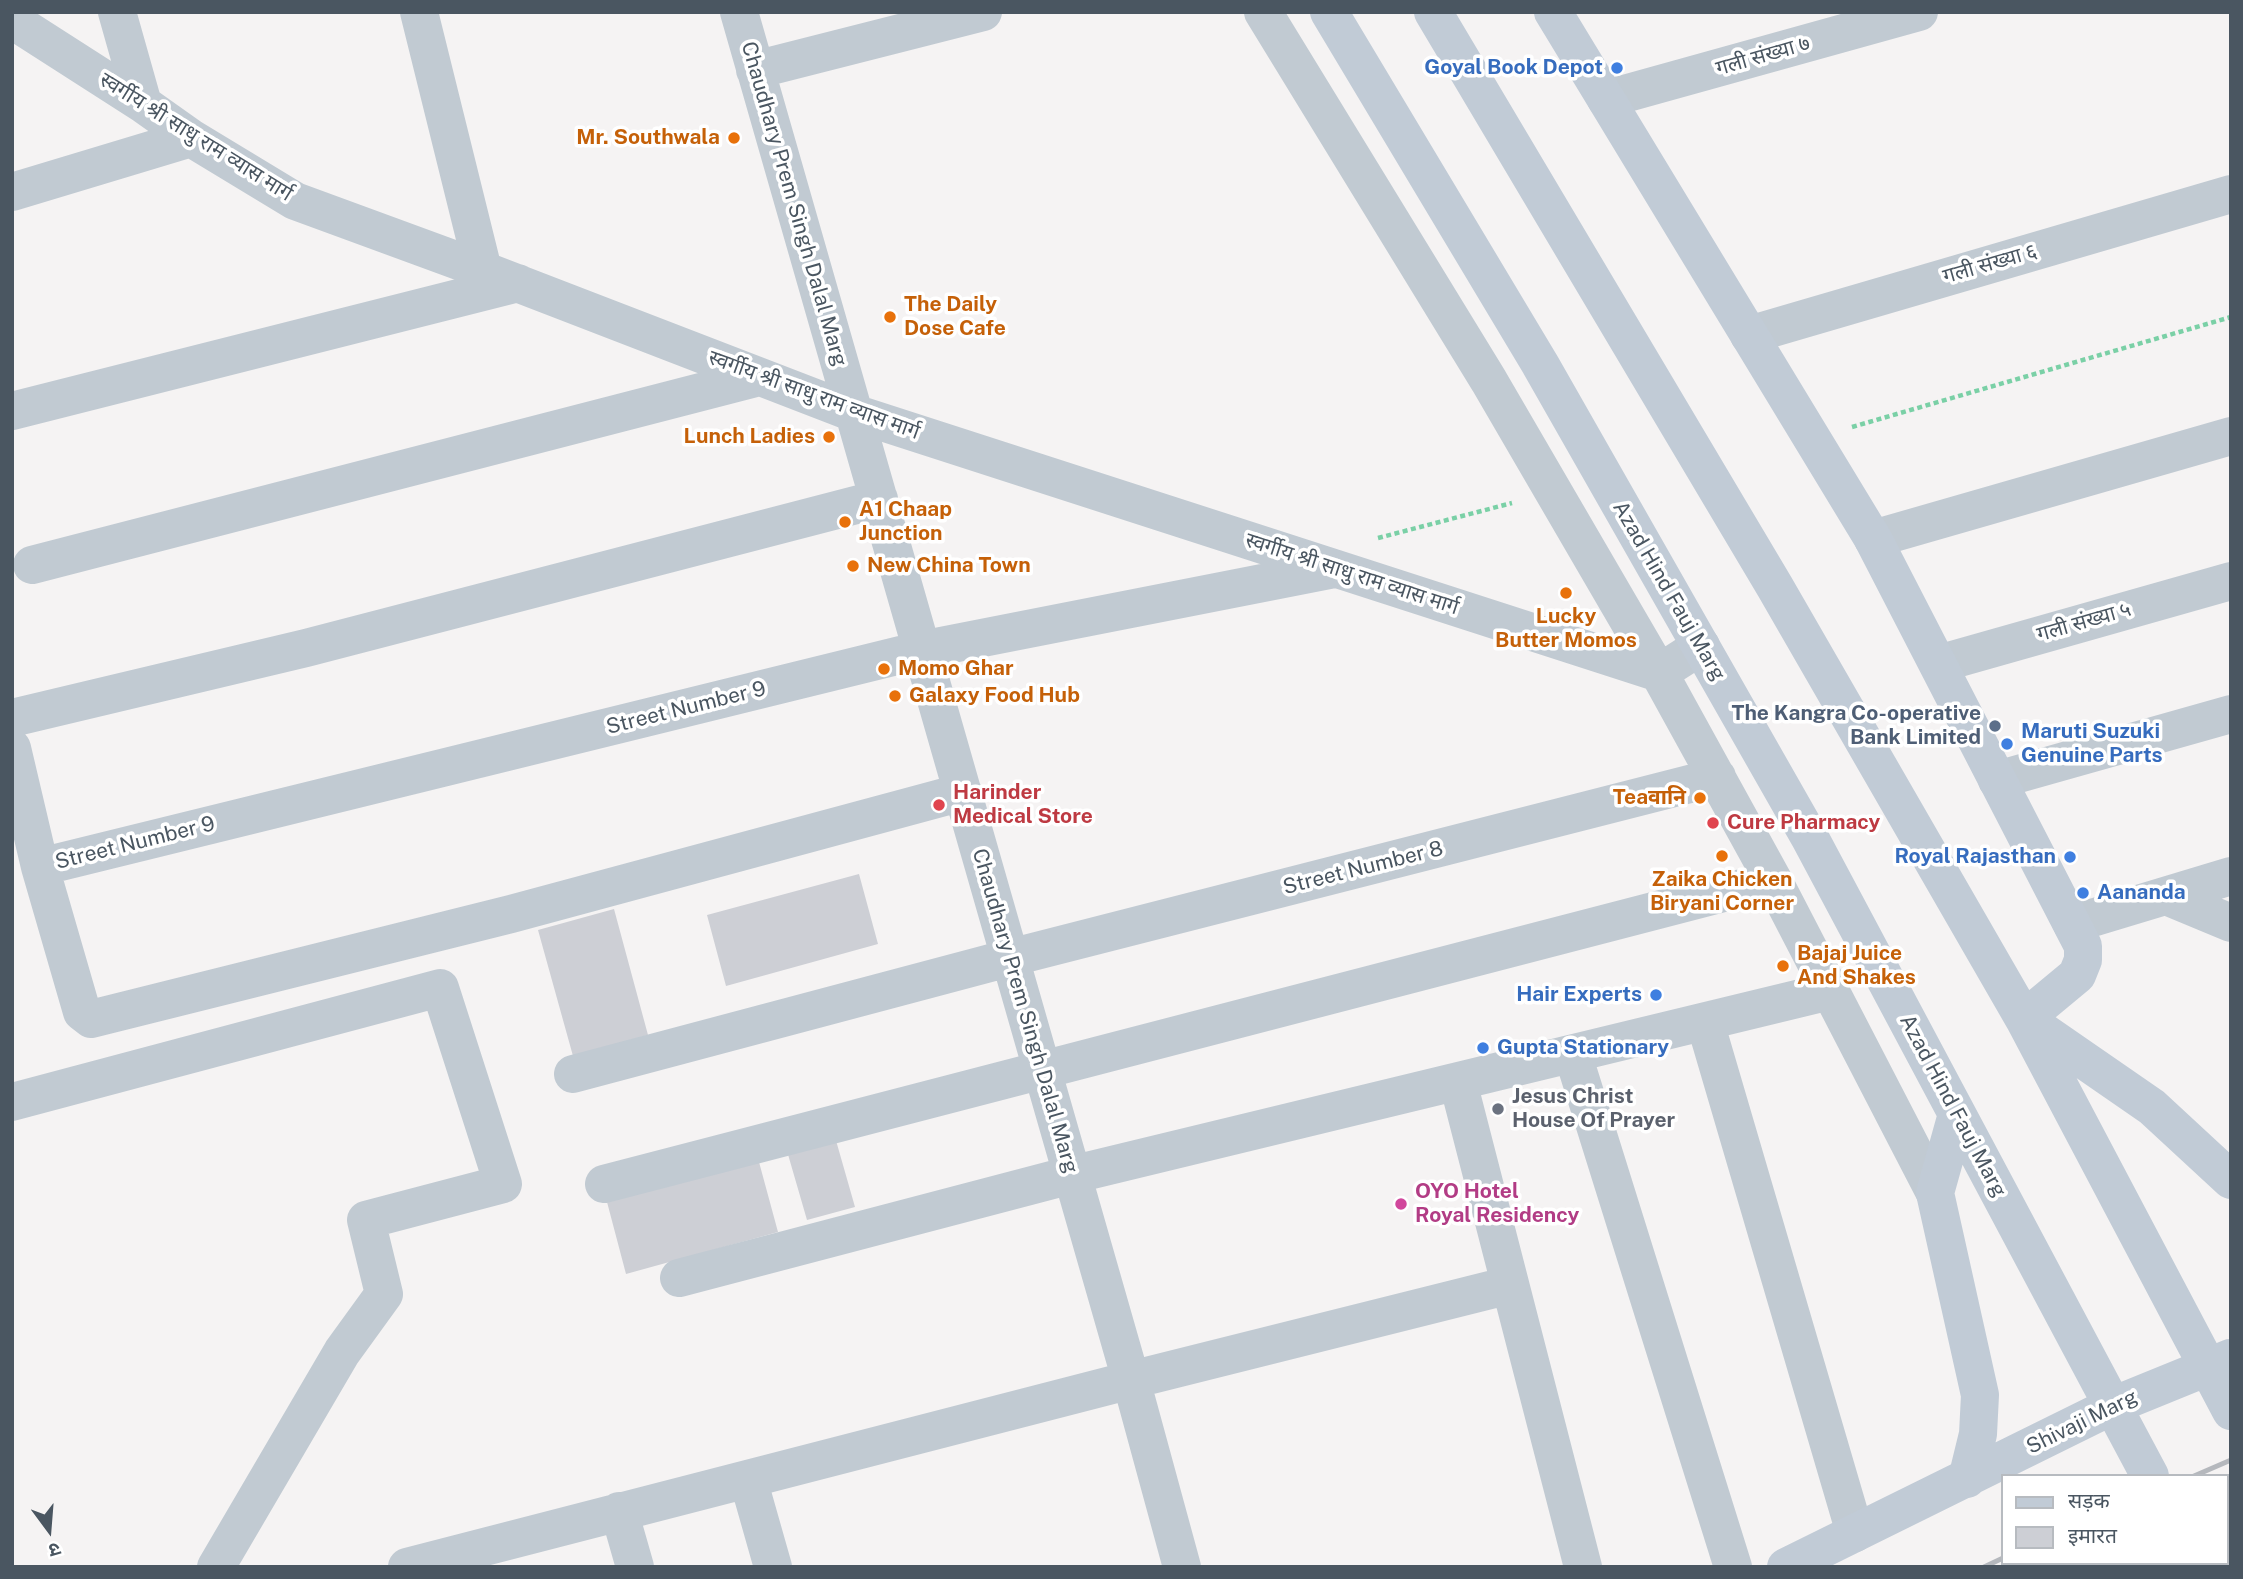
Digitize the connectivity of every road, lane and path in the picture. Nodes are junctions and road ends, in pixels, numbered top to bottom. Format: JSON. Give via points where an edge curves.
{"nodes":[{"id":1,"x":117,"y":12,"type":"edge"},
{"id":2,"x":419,"y":12,"type":"edge"},
{"id":3,"x":739,"y":12,"type":"edge"},
{"id":4,"x":983,"y":12,"type":"edge"},
{"id":5,"x":1263,"y":12,"type":"edge"},
{"id":6,"x":1329,"y":12,"type":"edge"},
{"id":7,"x":1433,"y":12,"type":"edge"},
{"id":8,"x":1553,"y":12,"type":"edge"},
{"id":9,"x":1919,"y":12,"type":"edge"},
{"id":10,"x":12,"y":20,"type":"edge"},
{"id":11,"x":755,"y":70,"type":"junction"},
{"id":12,"x":1606,"y":99,"type":"junction"},
{"id":13,"x":142,"y":104,"type":"junction"},
{"id":14,"x":191,"y":138,"type":"junction"},
{"id":15,"x":12,"y":192,"type":"edge"},
{"id":16,"x":2231,"y":194,"type":"edge"},
{"id":17,"x":483,"y":270,"type":"junction"},
{"id":18,"x":518,"y":283,"type":"junction"},
{"id":19,"x":2231,"y":317,"type":"edge"},
{"id":20,"x":1749,"y":335,"type":"junction"},
{"id":21,"x":759,"y":377,"type":"junction"},
{"id":22,"x":12,"y":411,"type":"edge"},
{"id":23,"x":854,"y":413,"type":"junction"},
{"id":24,"x":2231,"y":436,"type":"edge"},
{"id":25,"x":1812,"y":438,"type":"junction"},
{"id":26,"x":1554,"y":492,"type":"junction"},
{"id":27,"x":879,"y":499,"type":"junction"},
{"id":28,"x":1873,"y":539,"type":"junction"},
{"id":29,"x":1369,"y":540,"type":"dead end"},
{"id":30,"x":32,"y":565,"type":"dead end"},
{"id":31,"x":1336,"y":569,"type":"junction"},
{"id":32,"x":2231,"y":581,"type":"edge"},
{"id":33,"x":1700,"y":646,"type":"junction"},
{"id":34,"x":921,"y":650,"type":"junction"},
{"id":35,"x":1938,"y":664,"type":"junction"},
{"id":36,"x":1659,"y":673,"type":"junction"},
{"id":37,"x":2231,"y":714,"type":"edge"},
{"id":38,"x":12,"y":718,"type":"edge"},
{"id":39,"x":12,"y":748,"type":"edge"},
{"id":40,"x":1717,"y":777,"type":"junction"},
{"id":41,"x":1997,"y":780,"type":"junction"},
{"id":42,"x":963,"y":792,"type":"junction"},
{"id":43,"x":40,"y":867,"type":"junction"},
{"id":44,"x":2231,"y":876,"type":"edge"},
{"id":45,"x":1773,"y":880,"type":"junction"},
{"id":46,"x":2166,"y":896,"type":"junction"},
{"id":47,"x":2231,"y":923,"type":"edge"},
{"id":48,"x":2072,"y":924,"type":"junction"},
{"id":49,"x":1009,"y":958,"type":"junction"},
{"id":50,"x":1829,"y":991,"type":"junction"},
{"id":51,"x":2024,"y":1019,"type":"junction"},
{"id":52,"x":1705,"y":1023,"type":"junction"},
{"id":53,"x":1573,"y":1055,"type":"junction"},
{"id":54,"x":1041,"y":1068,"type":"junction"},
{"id":55,"x":573,"y":1074,"type":"dead end"},
{"id":56,"x":1458,"y":1082,"type":"junction"},
{"id":57,"x":12,"y":1102,"type":"edge"},
{"id":58,"x":1957,"y":1114,"type":"junction"},
{"id":59,"x":1071,"y":1175,"type":"junction"},
{"id":60,"x":2231,"y":1180,"type":"edge"},
{"id":61,"x":604,"y":1184,"type":"dead end"},
{"id":62,"x":1935,"y":1193,"type":"junction"},
{"id":63,"x":679,"y":1278,"type":"dead end"},
{"id":64,"x":1510,"y":1285,"type":"junction"},
{"id":65,"x":2219,"y":1362,"type":"edge"},
{"id":66,"x":1131,"y":1380,"type":"junction"},
{"id":67,"x":2112,"y":1406,"type":"junction"},
{"id":68,"x":2231,"y":1411,"type":"edge"},
{"id":69,"x":2149,"y":1474,"type":"edge"},
{"id":70,"x":748,"y":1479,"type":"junction"},
{"id":71,"x":1967,"y":1479,"type":"junction"},
{"id":72,"x":619,"y":1511,"type":"junction"},
{"id":73,"x":1855,"y":1533,"type":"junction"},
{"id":74,"x":493,"y":1556,"type":"edge"},
{"id":75,"x":216,"y":1567,"type":"edge"},
{"id":76,"x":407,"y":1567,"type":"edge"},
{"id":77,"x":635,"y":1567,"type":"edge"},
{"id":78,"x":773,"y":1567,"type":"edge"},
{"id":79,"x":1182,"y":1567,"type":"edge"},
{"id":80,"x":1583,"y":1567,"type":"edge"},
{"id":81,"x":1733,"y":1567,"type":"edge"},
{"id":82,"x":1786,"y":1567,"type":"edge"}],
"edges":[{"from":1,"to":13,"type":"street"},
{"from":2,"to":17,"type":"street"},
{"from":3,"to":11,"type":"street","name":"Chaudhary Prem Singh Dalal Marg"},
{"from":4,"to":11,"type":"street"},
{"from":5,"to":26,"type":"street"},
{"from":6,"to":33,"type":"main road","name":"Azad Hind Fauj Marg","via":[[1540,364]]},
{"from":7,"to":51,"type":"main road","via":[[1775,587]]},
{"from":8,"to":12,"type":"main road"},
{"from":9,"to":12,"type":"street","name":"गली संख्या ७"},
{"from":10,"to":13,"type":"street","name":"स्वर्गीय श्री साधु राम व्यास मार्ग"},
{"from":11,"to":23,"type":"street","name":"Chaudhary Prem Singh Dalal Marg"},
{"from":12,"to":20,"type":"main road"},
{"from":13,"to":14,"type":"street","name":"स्वर्गीय श्री साधु राम व्यास मार्ग"},
{"from":14,"to":15,"type":"street"},
{"from":14,"to":17,"type":"street","name":"स्वर्गीय श्री साधु राम व्यास मार्ग","via":[[295,201]]},
{"from":16,"to":20,"type":"street","name":"गली संख्या ६"},
{"from":17,"to":18,"type":"street","name":"स्वर्गीय श्री साधु राम व्यास मार्ग"},
{"from":18,"to":21,"type":"street","name":"स्वर्गीय श्री साधु राम व्यास मार्ग"},
{"from":18,"to":22,"type":"street"},
{"from":19,"to":25,"type":"path"},
{"from":20,"to":25,"type":"main road"},
{"from":21,"to":23,"type":"street","name":"स्वर्गीय श्री साधु राम व्यास मार्ग"},
{"from":21,"to":30,"type":"street"},
{"from":23,"to":27,"type":"street","name":"Chaudhary Prem Singh Dalal Marg"},
{"from":23,"to":31,"type":"street","name":"स्वर्गीय श्री साधु राम व्यास मार्ग"},
{"from":24,"to":28,"type":"street"},
{"from":25,"to":28,"type":"main road"},
{"from":26,"to":29,"type":"path"},
{"from":26,"to":36,"type":"street"},
{"from":27,"to":34,"type":"street","name":"Chaudhary Prem Singh Dalal Marg"},
{"from":27,"to":38,"type":"street","via":[[319,645]]},
{"from":28,"to":35,"type":"main road"},
{"from":31,"to":34,"type":"street","name":"Street Number 9"},
{"from":31,"to":36,"type":"street","name":"स्वर्गीय श्री साधु राम व्यास मार्ग"},
{"from":32,"to":35,"type":"street","name":"गली संख्या ५"},
{"from":33,"to":36,"type":"street"},
{"from":33,"to":58,"type":"main road","name":"Azad Hind Fauj Marg","via":[[1810,838]]},
{"from":34,"to":42,"type":"street","name":"Chaudhary Prem Singh Dalal Marg"},
{"from":34,"to":43,"type":"street","name":"Street Number 9"},
{"from":35,"to":41,"type":"main road"},
{"from":36,"to":40,"type":"street"},
{"from":37,"to":41,"type":"street"},
{"from":39,"to":43,"type":"street"},
{"from":40,"to":45,"type":"street"},
{"from":40,"to":49,"type":"street","name":"Street Number 8"},
{"from":41,"to":48,"type":"main road"},
{"from":42,"to":43,"type":"street","via":[[512,915],[91,1019],[82,1012]]},
{"from":42,"to":49,"type":"street","name":"Chaudhary Prem Singh Dalal Marg"},
{"from":44,"to":46,"type":"street"},
{"from":45,"to":50,"type":"street"},
{"from":45,"to":54,"type":"street"},
{"from":46,"to":47,"type":"street"},
{"from":46,"to":48,"type":"street"},
{"from":48,"to":51,"type":"main road","via":[[2082,946],[2077,975]]},
{"from":49,"to":54,"type":"street","name":"Chaudhary Prem Singh Dalal Marg"},
{"from":49,"to":55,"type":"street","name":"Street Number 8"},
{"from":50,"to":52,"type":"street"},
{"from":50,"to":62,"type":"street"},
{"from":51,"to":60,"type":"main road","via":[[2152,1107]]},
{"from":51,"to":65,"type":"main road"},
{"from":52,"to":53,"type":"street"},
{"from":52,"to":73,"type":"street"},
{"from":53,"to":56,"type":"street"},
{"from":53,"to":81,"type":"street"},
{"from":54,"to":59,"type":"street","name":"Chaudhary Prem Singh Dalal Marg"},
{"from":54,"to":61,"type":"street"},
{"from":56,"to":59,"type":"street"},
{"from":56,"to":64,"type":"street"},
{"from":57,"to":75,"type":"street","via":[[440,988],[503,1184],[366,1220],[384,1294],[342,1352]]},
{"from":58,"to":62,"type":"main road"},
{"from":58,"to":67,"type":"main road","name":"Azad Hind Fauj Marg"},
{"from":59,"to":63,"type":"street"},
{"from":59,"to":66,"type":"street","name":"Chaudhary Prem Singh Dalal Marg"},
{"from":62,"to":71,"type":"main road","via":[[1980,1395],[1978,1434]]},
{"from":64,"to":66,"type":"street"},
{"from":64,"to":80,"type":"street"},
{"from":65,"to":67,"type":"main road","name":"Shivaji Marg"},
{"from":65,"to":68,"type":"main road"},
{"from":66,"to":70,"type":"street"},
{"from":66,"to":79,"type":"street","name":"Chaudhary Prem Singh Dalal Marg"},
{"from":67,"to":69,"type":"main road","name":"Azad Hind Fauj Marg"},
{"from":67,"to":71,"type":"main road","name":"Shivaji Marg"},
{"from":70,"to":72,"type":"street"},
{"from":70,"to":78,"type":"street"},
{"from":71,"to":73,"type":"main road","name":"Shivaji Marg"},
{"from":72,"to":74,"type":"street"},
{"from":72,"to":77,"type":"street"},
{"from":73,"to":82,"type":"main road","name":"Shivaji Marg"},
{"from":74,"to":76,"type":"street"}]}
